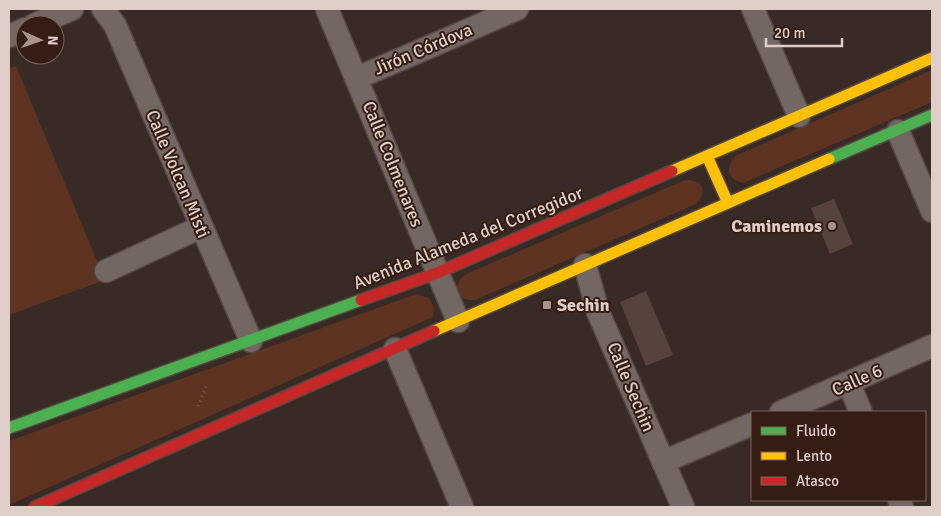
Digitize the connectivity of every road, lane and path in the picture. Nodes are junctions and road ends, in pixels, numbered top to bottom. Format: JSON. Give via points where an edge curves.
{"nodes":[{"id":1,"x":72,"y":9,"type":"edge"},
{"id":2,"x":103,"y":9,"type":"edge"},
{"id":3,"x":327,"y":9,"type":"edge"},
{"id":4,"x":517,"y":9,"type":"edge"},
{"id":5,"x":753,"y":9,"type":"edge"},
{"id":6,"x":58,"y":15,"type":"edge"},
{"id":7,"x":932,"y":58,"type":"edge"},
{"id":8,"x":357,"y":78,"type":"junction"},
{"id":9,"x":799,"y":116,"type":"junction"},
{"id":10,"x":932,"y":116,"type":"edge"},
{"id":11,"x":898,"y":131,"type":"junction"},
{"id":12,"x":707,"y":156,"type":"junction"},
{"id":13,"x":728,"y":203,"type":"junction"},
{"id":14,"x":932,"y":210,"type":"edge"},
{"id":15,"x":201,"y":228,"type":"junction"},
{"id":16,"x":585,"y":265,"type":"junction"},
{"id":17,"x":106,"y":271,"type":"dead end"},
{"id":18,"x":437,"y":273,"type":"junction"},
{"id":19,"x":458,"y":321,"type":"junction"},
{"id":20,"x":251,"y":341,"type":"junction"},
{"id":21,"x":932,"y":346,"type":"edge"},
{"id":22,"x":395,"y":349,"type":"junction"},
{"id":23,"x":208,"y":382,"type":"dead end"},
{"id":24,"x":849,"y":384,"type":"junction"},
{"id":25,"x":783,"y":411,"type":"edge"},
{"id":26,"x":861,"y":411,"type":"edge"},
{"id":27,"x":195,"y":412,"type":"dead end"},
{"id":28,"x":751,"y":424,"type":"edge"},
{"id":29,"x":9,"y":428,"type":"edge"},
{"id":30,"x":663,"y":462,"type":"junction"},
{"id":31,"x":35,"y":507,"type":"edge"},
{"id":32,"x":462,"y":507,"type":"edge"},
{"id":33,"x":683,"y":507,"type":"edge"}],
"edges":[{"from":1,"to":6,"type":"street"},
{"from":2,"to":15,"type":"street","name":"Calle Volcan Misti","via":[[115,25]]},
{"from":3,"to":8,"type":"street","name":"Calle Colmenares"},
{"from":4,"to":8,"type":"street","name":"Jirón Córdova"},
{"from":5,"to":9,"type":"street"},
{"from":7,"to":9,"type":"main road","name":"Avenida Alameda del Corregidor"},
{"from":8,"to":18,"type":"street","name":"Calle Colmenares"},
{"from":9,"to":12,"type":"main road","name":"Avenida Alameda del Corregidor"},
{"from":10,"to":11,"type":"main road"},
{"from":11,"to":13,"type":"main road"},
{"from":11,"to":14,"type":"street"},
{"from":12,"to":13,"type":"main road"},
{"from":12,"to":18,"type":"main road","name":"Avenida Alameda del Corregidor"},
{"from":13,"to":16,"type":"main road"},
{"from":15,"to":17,"type":"street"},
{"from":15,"to":20,"type":"street","name":"Calle Volcan Misti"},
{"from":16,"to":19,"type":"main road"},
{"from":16,"to":30,"type":"street","name":"Calle Sechin","via":[[598,312]]},
{"from":18,"to":19,"type":"street","name":"Calle Colmenares"},
{"from":18,"to":20,"type":"main road","name":"Avenida Alameda del Corregidor"},
{"from":19,"to":22,"type":"main road"},
{"from":20,"to":29,"type":"main road","name":"Avenida Alameda del Corregidor"},
{"from":21,"to":24,"type":"street","name":"Calle 6"},
{"from":22,"to":31,"type":"main road"},
{"from":22,"to":32,"type":"street"},
{"from":23,"to":27,"type":"path"},
{"from":24,"to":25,"type":"street","name":"Calle 6"},
{"from":24,"to":26,"type":"street"},
{"from":28,"to":30,"type":"street"},
{"from":30,"to":33,"type":"street","name":"Calle Sechin"}]}
